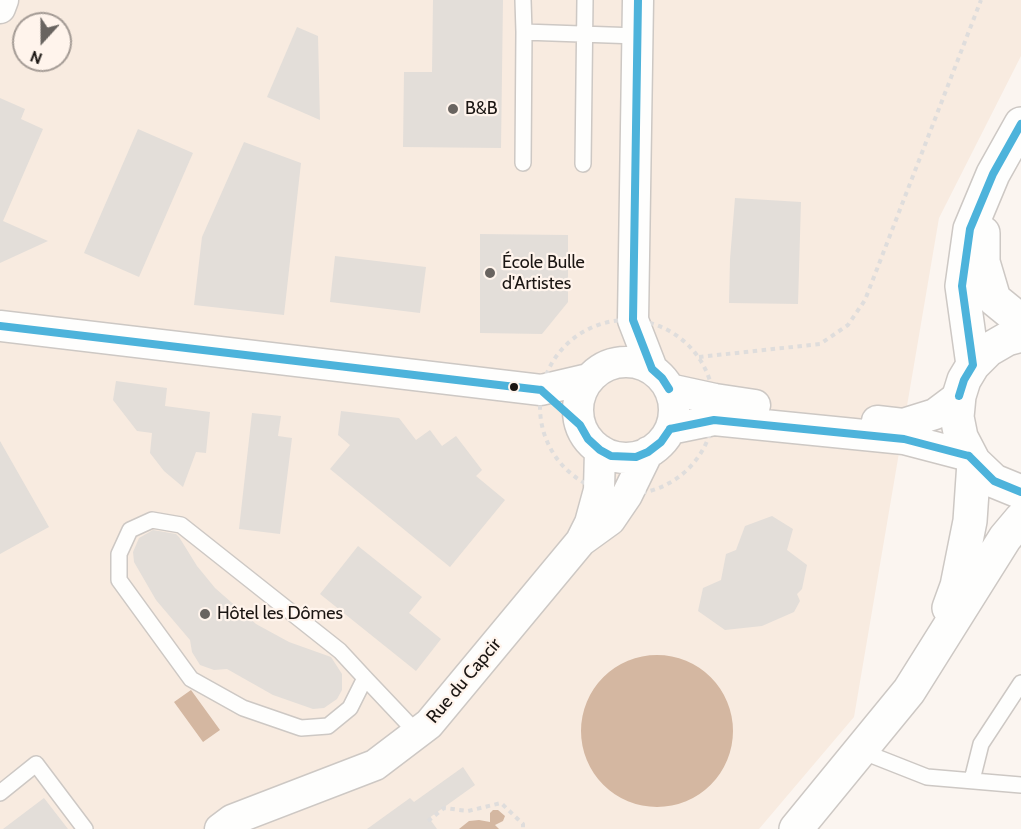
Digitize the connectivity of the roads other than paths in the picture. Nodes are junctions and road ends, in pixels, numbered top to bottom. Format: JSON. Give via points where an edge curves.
{"nodes":[{"id":1,"x":3,"y":0,"type":"edge"},
{"id":2,"x":524,"y":0,"type":"edge"},
{"id":3,"x":585,"y":0,"type":"edge"},
{"id":4,"x":638,"y":0,"type":"edge"},
{"id":5,"x":0,"y":8,"type":"edge"},
{"id":6,"x":524,"y":32,"type":"junction"},
{"id":7,"x":584,"y":33,"type":"junction"},
{"id":8,"x":637,"y":36,"type":"junction"},
{"id":9,"x":1021,"y":123,"type":"edge"},
{"id":10,"x":523,"y":164,"type":"dead end"},
{"id":11,"x":583,"y":164,"type":"dead end"},
{"id":12,"x":993,"y":174,"type":"junction"},
{"id":13,"x":633,"y":320,"type":"junction"},
{"id":14,"x":1021,"y":321,"type":"edge"},
{"id":15,"x":0,"y":326,"type":"edge"},
{"id":16,"x":1021,"y":335,"type":"edge"},
{"id":17,"x":973,"y":365,"type":"junction"},
{"id":18,"x":599,"y":372,"type":"junction"},
{"id":19,"x":661,"y":379,"type":"junction"},
{"id":20,"x":541,"y":390,"type":"junction"},
{"id":21,"x":959,"y":396,"type":"junction"},
{"id":22,"x":714,"y":410,"type":"junction"},
{"id":23,"x":580,"y":425,"type":"junction"},
{"id":24,"x":670,"y":429,"type":"junction"},
{"id":25,"x":600,"y":450,"type":"junction"},
{"id":26,"x":648,"y":452,"type":"junction"},
{"id":27,"x":972,"y":459,"type":"junction"},
{"id":28,"x":613,"y":492,"type":"junction"},
{"id":29,"x":1021,"y":492,"type":"edge"},
{"id":30,"x":1021,"y":519,"type":"edge"},
{"id":31,"x":934,"y":653,"type":"junction"},
{"id":32,"x":365,"y":678,"type":"junction"},
{"id":33,"x":1021,"y":683,"type":"edge"},
{"id":34,"x":417,"y":733,"type":"junction"},
{"id":35,"x":861,"y":751,"type":"junction"},
{"id":36,"x":972,"y":780,"type":"junction"},
{"id":37,"x":1021,"y":784,"type":"edge"},
{"id":38,"x":0,"y":793,"type":"edge"},
{"id":39,"x":85,"y":829,"type":"edge"},
{"id":40,"x":220,"y":829,"type":"edge"},
{"id":41,"x":796,"y":829,"type":"edge"}],
"edges":[{"from":1,"to":5,"type":"street"},
{"from":2,"to":6,"type":"lane"},
{"from":3,"to":7,"type":"lane"},
{"from":4,"to":8,"type":"street"},
{"from":6,"to":7,"type":"lane"},
{"from":6,"to":10,"type":"lane"},
{"from":7,"to":8,"type":"lane"},
{"from":7,"to":11,"type":"lane"},
{"from":8,"to":13,"type":"street"},
{"from":9,"to":12,"type":"main road"},
{"from":12,"to":14,"type":"main road","via":[[982,220],[983,262],[994,299]]},
{"from":12,"to":17,"type":"main road","via":[[970,229],[962,286]]},
{"from":13,"to":18,"type":"street"},
{"from":13,"to":19,"type":"street"},
{"from":15,"to":20,"type":"street"},
{"from":16,"to":17,"type":"main road","via":[[988,350]]},
{"from":17,"to":21,"type":"main road"},
{"from":18,"to":19,"type":"street","via":[[624,361],[639,363]]},
{"from":18,"to":20,"type":"street"},
{"from":18,"to":23,"type":"street","via":[[580,394]]},
{"from":19,"to":22,"type":"street"},
{"from":19,"to":24,"type":"street","via":[[673,402]]},
{"from":20,"to":23,"type":"street"},
{"from":21,"to":22,"type":"street","via":[[935,414],[903,424]]},
{"from":21,"to":27,"type":"main road","via":[[957,417],[961,437]]},
{"from":22,"to":24,"type":"street"},
{"from":22,"to":27,"type":"street","via":[[904,439]]},
{"from":23,"to":25,"type":"street","via":[[588,440]]},
{"from":24,"to":26,"type":"street","via":[[662,442]]},
{"from":25,"to":26,"type":"street","via":[[624,458]]},
{"from":25,"to":28,"type":"street","name":"Rue du Capcir"},
{"from":26,"to":28,"type":"street","name":"Rue du Capcir"},
{"from":27,"to":29,"type":"main road","via":[[994,481]]},
{"from":27,"to":31,"type":"main road","via":[[970,521],[957,586]]},
{"from":28,"to":34,"type":"street","name":"Rue du Capcir","via":[[581,541],[429,724]]},
{"from":30,"to":31,"type":"main road","via":[[1005,538]]},
{"from":31,"to":35,"type":"main road","via":[[909,692]]},
{"from":32,"to":32,"type":"lane","via":[[340,651],[181,525],[152,520],[130,530],[119,554],[119,580],[191,679],[243,708],[302,728],[328,726],[350,708]]},
{"from":32,"to":34,"type":"lane"},
{"from":33,"to":36,"type":"lane","via":[[981,744]]},
{"from":34,"to":40,"type":"street","name":"Rue du Capcir","via":[[375,765],[232,820]]},
{"from":35,"to":36,"type":"lane","via":[[927,777]]},
{"from":35,"to":41,"type":"main road"},
{"from":36,"to":37,"type":"lane"},
{"from":38,"to":39,"type":"lane","via":[[36,764]]}]}
